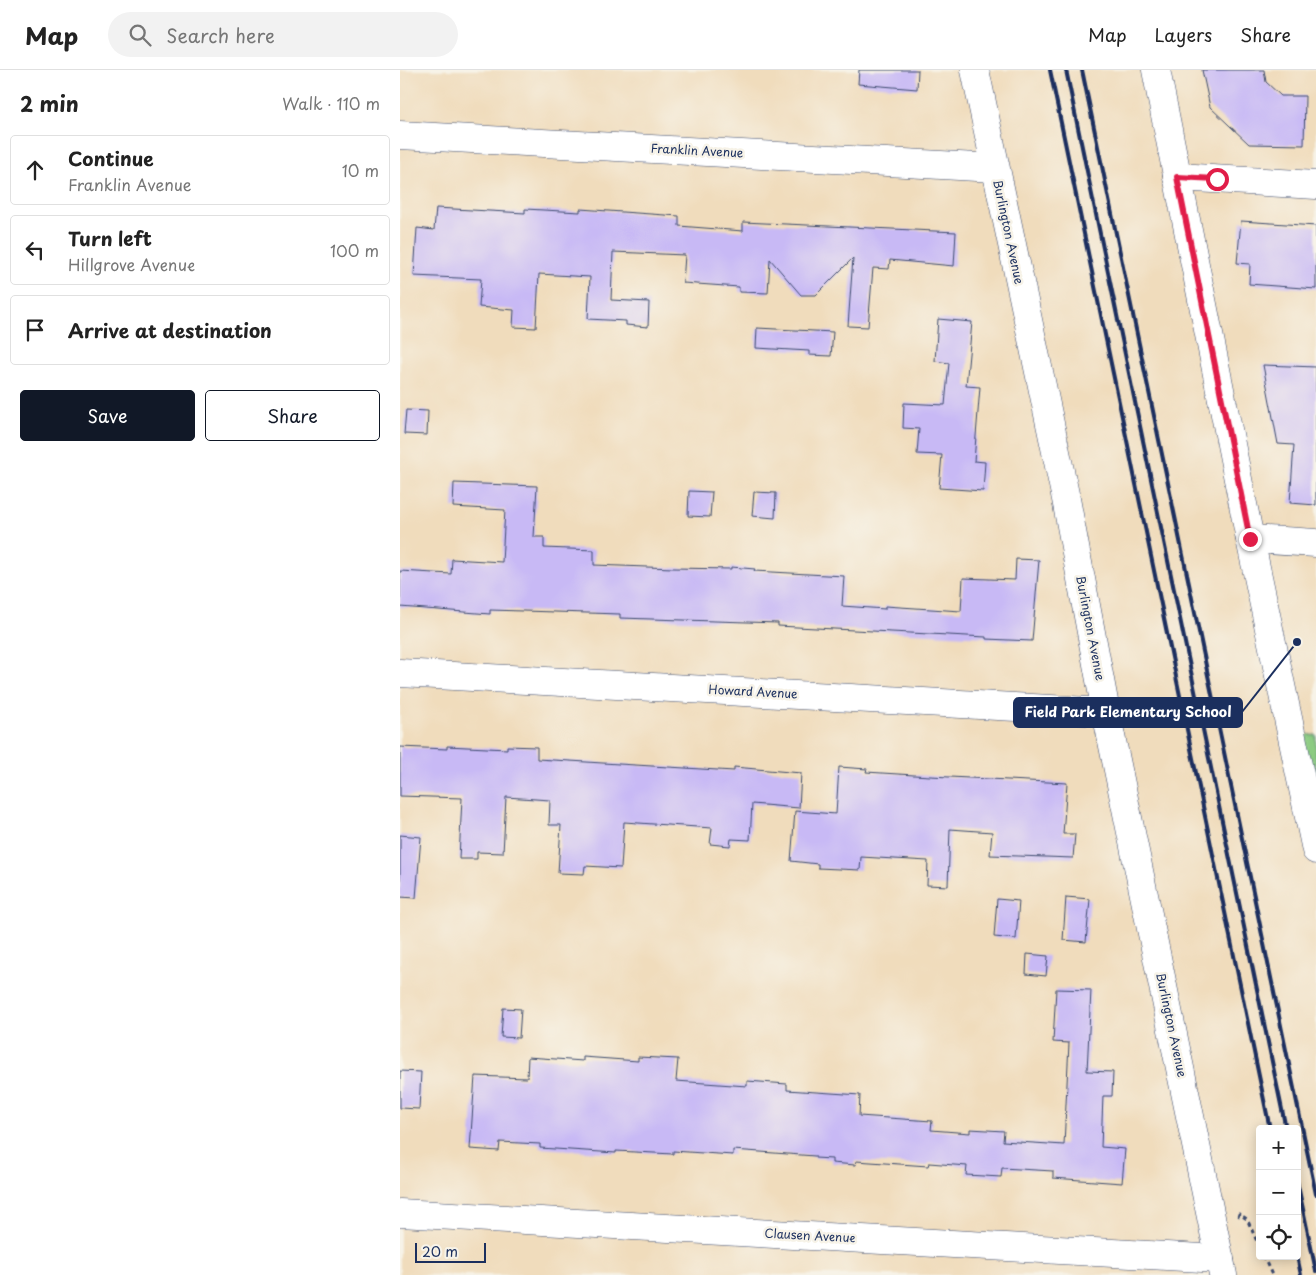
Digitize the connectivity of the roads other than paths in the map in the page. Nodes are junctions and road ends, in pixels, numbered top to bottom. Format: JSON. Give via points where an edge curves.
{"nodes":[{"id":1,"x":974,"y":70,"type":"edge"},
{"id":2,"x":1156,"y":70,"type":"edge"},
{"id":3,"x":400,"y":135,"type":"edge"},
{"id":4,"x":995,"y":168,"type":"junction"},
{"id":5,"x":1177,"y":177,"type":"junction"},
{"id":6,"x":1316,"y":179,"type":"edge"},
{"id":7,"x":1250,"y":539,"type":"junction"},
{"id":8,"x":1316,"y":543,"type":"edge"},
{"id":9,"x":400,"y":672,"type":"edge"},
{"id":10,"x":1106,"y":712,"type":"junction"},
{"id":11,"x":1316,"y":850,"type":"edge"},
{"id":12,"x":400,"y":1213,"type":"edge"},
{"id":13,"x":1221,"y":1267,"type":"edge"}],
"edges":[{"from":1,"to":4,"type":"street","name":"Burlington Avenue"},
{"from":2,"to":5,"type":"street"},
{"from":3,"to":4,"type":"street","name":"Franklin Avenue"},
{"from":4,"to":10,"type":"street","name":"Burlington Avenue","via":[[1066,499]]},
{"from":5,"to":6,"type":"street"},
{"from":5,"to":7,"type":"street"},
{"from":7,"to":8,"type":"street"},
{"from":7,"to":11,"type":"street"},
{"from":9,"to":10,"type":"street","name":"Howard Avenue"},
{"from":10,"to":13,"type":"street","name":"Burlington Avenue"},
{"from":12,"to":13,"type":"street","name":"Clausen Avenue"}]}
